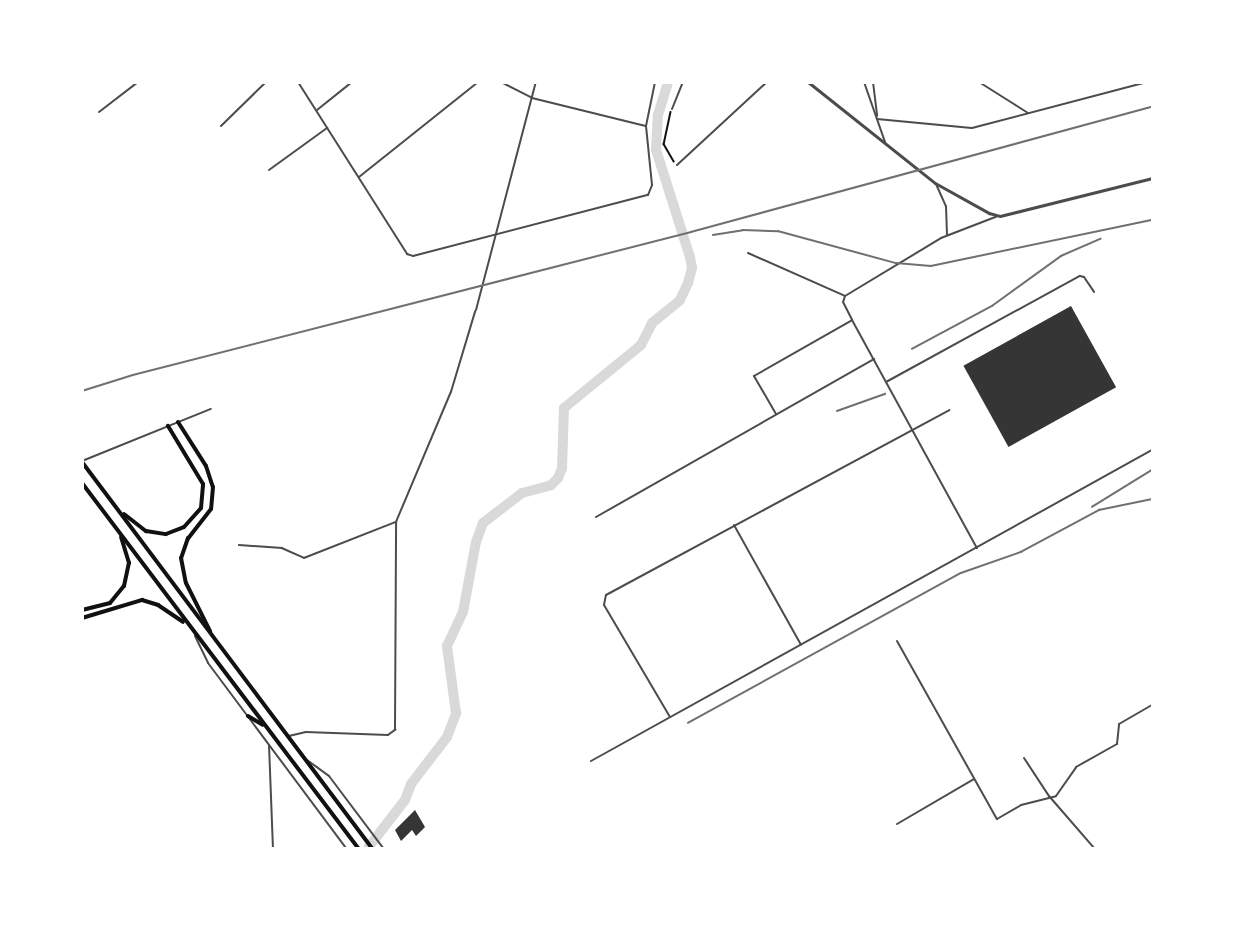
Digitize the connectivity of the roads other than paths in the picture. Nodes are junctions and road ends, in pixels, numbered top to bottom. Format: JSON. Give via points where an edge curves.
{"nodes":[{"id":1,"x":138,"y":82,"type":"edge"},
{"id":2,"x":266,"y":82,"type":"edge"},
{"id":3,"x":298,"y":82,"type":"edge"},
{"id":4,"x":352,"y":82,"type":"edge"},
{"id":5,"x":478,"y":82,"type":"edge"},
{"id":6,"x":501,"y":82,"type":"edge"},
{"id":7,"x":536,"y":82,"type":"edge"},
{"id":8,"x":655,"y":82,"type":"edge"},
{"id":9,"x":684,"y":82,"type":"edge"},
{"id":10,"x":767,"y":82,"type":"edge"},
{"id":11,"x":808,"y":82,"type":"edge"},
{"id":12,"x":864,"y":82,"type":"edge"},
{"id":13,"x":873,"y":82,"type":"edge"},
{"id":14,"x":980,"y":82,"type":"edge"},
{"id":15,"x":1145,"y":83,"type":"edge"},
{"id":16,"x":532,"y":98,"type":"junction"},
{"id":17,"x":672,"y":109,"type":"road end"},
{"id":18,"x":316,"y":111,"type":"junction"},
{"id":19,"x":99,"y":112,"type":"dead end"},
{"id":20,"x":1028,"y":113,"type":"junction"},
{"id":21,"x":877,"y":118,"type":"junction"},
{"id":22,"x":221,"y":126,"type":"dead end"},
{"id":23,"x":646,"y":126,"type":"junction"},
{"id":24,"x":327,"y":128,"type":"junction"},
{"id":25,"x":886,"y":145,"type":"junction"},
{"id":26,"x":677,"y":165,"type":"road end"},
{"id":27,"x":269,"y":170,"type":"dead end"},
{"id":28,"x":358,"y":177,"type":"junction"},
{"id":29,"x":1152,"y":178,"type":"edge"},
{"id":30,"x":935,"y":183,"type":"junction"},
{"id":31,"x":1000,"y":216,"type":"junction"},
{"id":32,"x":947,"y":235,"type":"junction"},
{"id":33,"x":496,"y":236,"type":"junction"},
{"id":34,"x":748,"y":253,"type":"dead end"},
{"id":35,"x":1094,"y":292,"type":"dead end"},
{"id":36,"x":845,"y":296,"type":"junction"},
{"id":37,"x":476,"y":309,"type":"joint"},
{"id":38,"x":852,"y":320,"type":"junction"},
{"id":39,"x":874,"y":360,"type":"junction"},
{"id":40,"x":886,"y":382,"type":"junction"},
{"id":41,"x":211,"y":409,"type":"dead end"},
{"id":42,"x":950,"y":410,"type":"dead end"},
{"id":43,"x":776,"y":414,"type":"junction"},
{"id":44,"x":178,"y":422,"type":"junction"},
{"id":45,"x":168,"y":426,"type":"junction"},
{"id":46,"x":912,"y":429,"type":"junction"},
{"id":47,"x":1152,"y":450,"type":"edge"},
{"id":48,"x":82,"y":461,"type":"edge"},
{"id":49,"x":82,"y":483,"type":"edge"},
{"id":50,"x":114,"y":505,"type":"junction"},
{"id":51,"x":104,"y":511,"type":"junction"},
{"id":52,"x":596,"y":517,"type":"dead end"},
{"id":53,"x":396,"y":522,"type":"junction"},
{"id":54,"x":734,"y":525,"type":"junction"},
{"id":55,"x":239,"y":545,"type":"dead end"},
{"id":56,"x":977,"y":548,"type":"junction"},
{"id":57,"x":82,"y":610,"type":"edge"},
{"id":58,"x":82,"y":618,"type":"edge"},
{"id":59,"x":190,"y":628,"type":"junction"},
{"id":60,"x":194,"y":633,"type":"junction"},
{"id":61,"x":211,"y":634,"type":"junction"},
{"id":62,"x":897,"y":641,"type":"dead end"},
{"id":63,"x":801,"y":645,"type":"junction"},
{"id":64,"x":1152,"y":705,"type":"edge"},
{"id":65,"x":248,"y":716,"type":"junction"},
{"id":66,"x":670,"y":717,"type":"junction"},
{"id":67,"x":266,"y":727,"type":"junction"},
{"id":68,"x":287,"y":736,"type":"junction"},
{"id":69,"x":269,"y":745,"type":"junction"},
{"id":70,"x":303,"y":757,"type":"junction"},
{"id":71,"x":1024,"y":758,"type":"dead end"},
{"id":72,"x":591,"y":761,"type":"dead end"},
{"id":73,"x":974,"y":779,"type":"junction"},
{"id":74,"x":1052,"y":799,"type":"junction"},
{"id":75,"x":897,"y":824,"type":"dead end"},
{"id":76,"x":346,"y":847,"type":"edge"},
{"id":77,"x":382,"y":848,"type":"edge"},
{"id":78,"x":273,"y":849,"type":"edge"},
{"id":79,"x":358,"y":849,"type":"edge"},
{"id":80,"x":372,"y":849,"type":"edge"},
{"id":81,"x":1094,"y":849,"type":"edge"}],
"edges":[{"from":1,"to":19,"type":"street"},
{"from":2,"to":22,"type":"street"},
{"from":3,"to":18,"type":"street"},
{"from":4,"to":18,"type":"street"},
{"from":5,"to":28,"type":"street"},
{"from":6,"to":16,"type":"street"},
{"from":7,"to":16,"type":"street"},
{"from":8,"to":23,"type":"street"},
{"from":9,"to":17,"type":"street"},
{"from":10,"to":26,"type":"street"},
{"from":11,"to":25,"type":"street"},
{"from":12,"to":21,"type":"street"},
{"from":13,"to":21,"type":"street"},
{"from":14,"to":20,"type":"street"},
{"from":15,"to":20,"type":"street"},
{"from":16,"to":23,"type":"street"},
{"from":16,"to":33,"type":"street"},
{"from":18,"to":24,"type":"street"},
{"from":20,"to":21,"type":"street","via":[[965,129]]},
{"from":21,"to":25,"type":"street"},
{"from":23,"to":33,"type":"street","via":[[650,192]]},
{"from":24,"to":27,"type":"street"},
{"from":24,"to":28,"type":"street"},
{"from":25,"to":30,"type":"street"},
{"from":28,"to":33,"type":"street","via":[[410,256]]},
{"from":29,"to":31,"type":"street"},
{"from":30,"to":31,"type":"street","via":[[955,197]]},
{"from":30,"to":32,"type":"street","via":[[946,206]]},
{"from":31,"to":32,"type":"street"},
{"from":32,"to":36,"type":"street"},
{"from":33,"to":37,"type":"street"},
{"from":34,"to":36,"type":"street"},
{"from":35,"to":40,"type":"street","via":[[1080,276]]},
{"from":36,"to":38,"type":"street","via":[[843,302]]},
{"from":37,"to":53,"type":"lane","via":[[451,392]]},
{"from":38,"to":39,"type":"street"},
{"from":38,"to":43,"type":"street","via":[[754,376]]},
{"from":39,"to":40,"type":"street"},
{"from":39,"to":43,"type":"street"},
{"from":40,"to":46,"type":"street"},
{"from":41,"to":44,"type":"street"},
{"from":42,"to":46,"type":"street"},
{"from":43,"to":52,"type":"street"},
{"from":44,"to":45,"type":"street"},
{"from":44,"to":61,"type":"highway","via":[[206,466],[213,487],[211,509],[188,538],[181,558],[186,583]]},
{"from":45,"to":48,"type":"street"},
{"from":45,"to":50,"type":"highway","via":[[202,484],[204,495],[194,519],[175,532],[156,534],[137,525]]},
{"from":46,"to":54,"type":"street"},
{"from":46,"to":56,"type":"street"},
{"from":47,"to":56,"type":"street"},
{"from":48,"to":50,"type":"highway"},
{"from":49,"to":51,"type":"highway"},
{"from":50,"to":61,"type":"highway"},
{"from":51,"to":57,"type":"highway","via":[[128,555],[126,579],[110,603]]},
{"from":51,"to":59,"type":"highway"},
{"from":53,"to":55,"type":"lane","via":[[304,558],[282,548]]},
{"from":53,"to":68,"type":"lane","via":[[395,730],[388,735],[306,732]]},
{"from":54,"to":63,"type":"street"},
{"from":54,"to":66,"type":"street","via":[[612,591],[603,601]]},
{"from":56,"to":63,"type":"street"},
{"from":58,"to":59,"type":"highway","via":[[142,600],[158,605]]},
{"from":59,"to":60,"type":"highway"},
{"from":60,"to":65,"type":"street","via":[[208,663]]},
{"from":60,"to":67,"type":"highway"},
{"from":61,"to":68,"type":"highway"},
{"from":62,"to":73,"type":"street"},
{"from":63,"to":66,"type":"street"},
{"from":64,"to":74,"type":"street","via":[[1119,724],[1116,747],[1076,767]]},
{"from":65,"to":67,"type":"highway"},
{"from":65,"to":69,"type":"street"},
{"from":66,"to":72,"type":"street"},
{"from":67,"to":79,"type":"highway"},
{"from":68,"to":70,"type":"highway"},
{"from":69,"to":76,"type":"street"},
{"from":69,"to":78,"type":"street"},
{"from":70,"to":77,"type":"street","via":[[329,776]]},
{"from":70,"to":80,"type":"highway"},
{"from":71,"to":74,"type":"street"},
{"from":73,"to":74,"type":"street","via":[[997,819],[1021,806]]},
{"from":73,"to":75,"type":"street"},
{"from":74,"to":81,"type":"street"}]}
